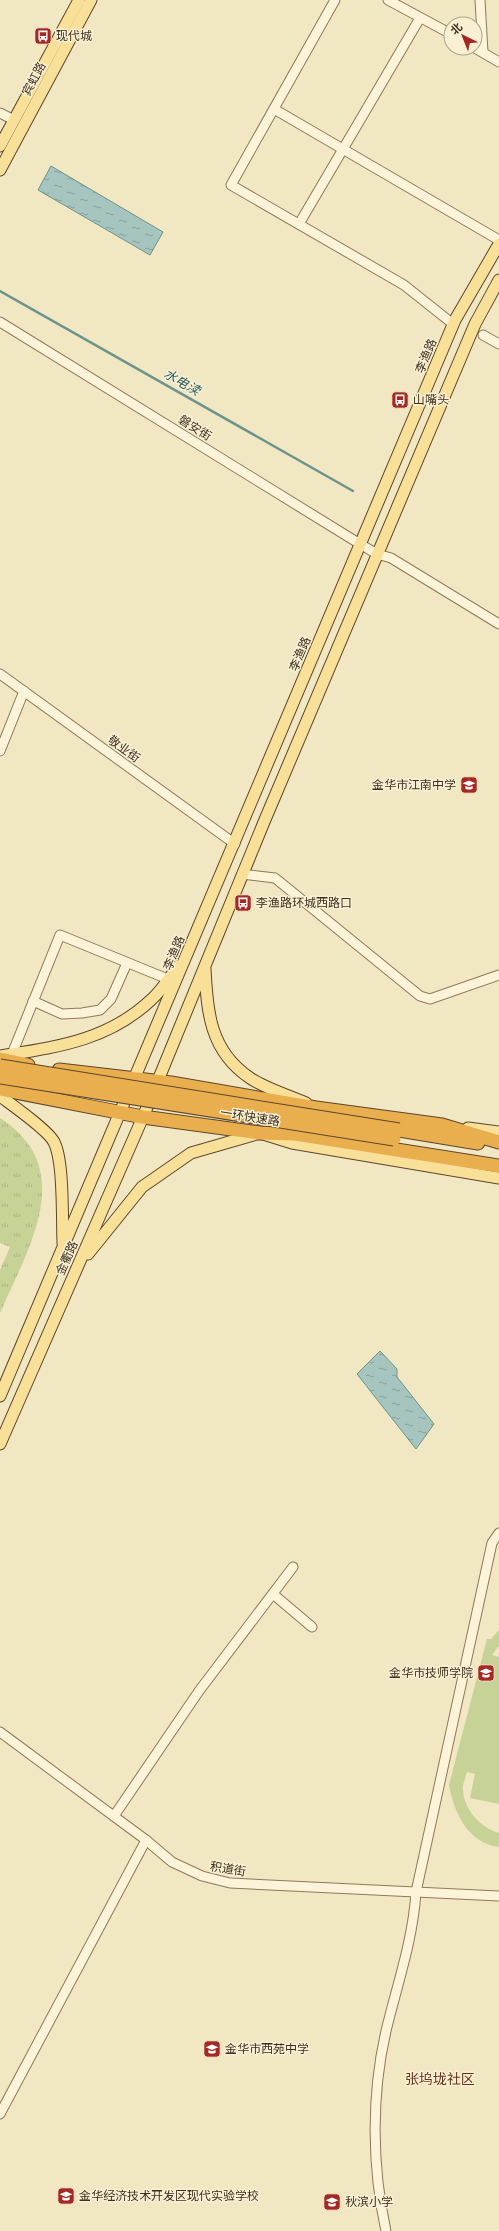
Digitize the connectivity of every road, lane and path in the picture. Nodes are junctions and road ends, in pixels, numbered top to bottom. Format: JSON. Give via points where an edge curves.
{"nodes":[{"id":1,"x":79,"y":0,"type":"edge"},
{"id":2,"x":91,"y":0,"type":"edge"},
{"id":3,"x":335,"y":0,"type":"edge"},
{"id":4,"x":388,"y":0,"type":"edge"},
{"id":5,"x":480,"y":0,"type":"edge"},
{"id":6,"x":480,"y":16,"type":"edge"},
{"id":7,"x":420,"y":18,"type":"junction"},
{"id":8,"x":443,"y":30,"type":"edge"},
{"id":9,"x":483,"y":52,"type":"edge"},
{"id":10,"x":499,"y":62,"type":"edge"},
{"id":11,"x":274,"y":109,"type":"junction"},
{"id":12,"x":0,"y":113,"type":"edge"},
{"id":13,"x":14,"y":120,"type":"junction"},
{"id":14,"x":0,"y":146,"type":"edge"},
{"id":15,"x":343,"y":149,"type":"junction"},
{"id":16,"x":0,"y":170,"type":"edge"},
{"id":17,"x":300,"y":224,"type":"junction"},
{"id":18,"x":499,"y":240,"type":"edge"},
{"id":19,"x":499,"y":244,"type":"edge"},
{"id":20,"x":499,"y":280,"type":"edge"},
{"id":21,"x":0,"y":322,"type":"edge"},
{"id":22,"x":453,"y":324,"type":"junction"},
{"id":23,"x":483,"y":335,"type":"dead end"},
{"id":24,"x":499,"y":344,"type":"edge"},
{"id":25,"x":360,"y":544,"type":"junction"},
{"id":26,"x":377,"y":554,"type":"junction"},
{"id":27,"x":499,"y":624,"type":"edge"},
{"id":28,"x":0,"y":674,"type":"edge"},
{"id":29,"x":24,"y":691,"type":"junction"},
{"id":30,"x":0,"y":751,"type":"edge"},
{"id":31,"x":235,"y":844,"type":"junction"},
{"id":32,"x":242,"y":874,"type":"junction"},
{"id":33,"x":127,"y":963,"type":"junction"},
{"id":34,"x":205,"y":966,"type":"junction"},
{"id":35,"x":499,"y":975,"type":"edge"},
{"id":36,"x":171,"y":981,"type":"junction"},
{"id":37,"x":33,"y":1001,"type":"junction"},
{"id":38,"x":4,"y":1056,"type":"edge"},
{"id":39,"x":0,"y":1066,"type":"edge"},
{"id":40,"x":0,"y":1077,"type":"edge"},
{"id":41,"x":134,"y":1079,"type":"junction"},
{"id":42,"x":158,"y":1082,"type":"junction"},
{"id":43,"x":0,"y":1089,"type":"edge"},
{"id":44,"x":0,"y":1096,"type":"edge"},
{"id":45,"x":316,"y":1108,"type":"junction"},
{"id":46,"x":120,"y":1112,"type":"junction"},
{"id":47,"x":143,"y":1117,"type":"junction"},
{"id":48,"x":442,"y":1125,"type":"junction"},
{"id":49,"x":499,"y":1132,"type":"edge"},
{"id":50,"x":260,"y":1133,"type":"junction"},
{"id":51,"x":397,"y":1134,"type":"junction"},
{"id":52,"x":499,"y":1142,"type":"edge"},
{"id":53,"x":499,"y":1146,"type":"edge"},
{"id":54,"x":499,"y":1159,"type":"edge"},
{"id":55,"x":499,"y":1166,"type":"edge"},
{"id":56,"x":499,"y":1178,"type":"edge"},
{"id":57,"x":63,"y":1246,"type":"junction"},
{"id":58,"x":77,"y":1268,"type":"junction"},
{"id":59,"x":0,"y":1396,"type":"edge"},
{"id":60,"x":0,"y":1444,"type":"edge"},
{"id":61,"x":499,"y":1533,"type":"edge"},
{"id":62,"x":293,"y":1567,"type":"dead end"},
{"id":63,"x":273,"y":1594,"type":"junction"},
{"id":64,"x":312,"y":1627,"type":"dead end"},
{"id":65,"x":0,"y":1732,"type":"edge"},
{"id":66,"x":114,"y":1816,"type":"junction"},
{"id":67,"x":146,"y":1840,"type":"junction"},
{"id":68,"x":416,"y":1892,"type":"junction"},
{"id":69,"x":499,"y":1896,"type":"edge"},
{"id":70,"x":0,"y":2114,"type":"edge"},
{"id":71,"x":386,"y":2231,"type":"edge"}],
"edges":[{"from":1,"to":13,"type":"main road","name":"宾虹路"},
{"from":2,"to":16,"type":"main road","name":"宾虹路"},
{"from":3,"to":11,"type":"street"},
{"from":4,"to":7,"type":"street"},
{"from":5,"to":6,"type":"street"},
{"from":7,"to":8,"type":"street"},
{"from":7,"to":15,"type":"street"},
{"from":9,"to":10,"type":"street"},
{"from":11,"to":15,"type":"street"},
{"from":11,"to":17,"type":"street","via":[[231,185]]},
{"from":12,"to":13,"type":"street"},
{"from":13,"to":14,"type":"main road","name":"宾虹路"},
{"from":15,"to":17,"type":"street"},
{"from":15,"to":18,"type":"street"},
{"from":17,"to":22,"type":"street","via":[[404,285]]},
{"from":19,"to":22,"type":"main road","name":"李渔路"},
{"from":20,"to":26,"type":"main road","via":[[475,324]]},
{"from":21,"to":25,"type":"street","name":"磐安街"},
{"from":22,"to":25,"type":"main road","name":"李渔路"},
{"from":23,"to":24,"type":"street"},
{"from":25,"to":26,"type":"street","name":"磐安街"},
{"from":25,"to":31,"type":"main road","name":"李渔路"},
{"from":26,"to":27,"type":"street","name":"磐安街","via":[[391,558]]},
{"from":26,"to":32,"type":"main road"},
{"from":28,"to":29,"type":"street","name":"敬业街"},
{"from":29,"to":30,"type":"street"},
{"from":29,"to":31,"type":"street","name":"敬业街"},
{"from":31,"to":36,"type":"main road","name":"李渔路","via":[[187,954]]},
{"from":32,"to":34,"type":"main road"},
{"from":32,"to":35,"type":"street","via":[[275,878],[420,996],[430,999]]},
{"from":33,"to":36,"type":"street"},
{"from":33,"to":37,"type":"street","via":[[111,999],[100,1010],[62,1014]]},
{"from":33,"to":37,"type":"street","via":[[60,935]]},
{"from":34,"to":42,"type":"main road"},
{"from":34,"to":45,"type":"main road","via":[[208,1015],[217,1040],[230,1061],[250,1078]]},
{"from":36,"to":38,"type":"main road","via":[[116,1027],[71,1044]]},
{"from":36,"to":41,"type":"main road","name":"李渔路"},
{"from":37,"to":38,"type":"street"},
{"from":38,"to":41,"type":"highway","via":[[32,1066]]},
{"from":39,"to":51,"type":"highway","name":"一环快速路","bridge":true},
{"from":40,"to":51,"type":"highway","name":"一环快速路","bridge":true},
{"from":41,"to":42,"type":"highway"},
{"from":41,"to":46,"type":"main road","name":"金衢路"},
{"from":42,"to":45,"type":"highway"},
{"from":42,"to":47,"type":"main road","name":"金衢路"},
{"from":43,"to":46,"type":"highway"},
{"from":44,"to":57,"type":"main road","via":[[23,1112],[54,1142],[62,1188]]},
{"from":45,"to":48,"type":"highway"},
{"from":46,"to":47,"type":"highway"},
{"from":46,"to":57,"type":"main road","name":"金衢路"},
{"from":47,"to":50,"type":"highway"},
{"from":47,"to":58,"type":"main road","name":"金衢路"},
{"from":48,"to":49,"type":"main road"},
{"from":48,"to":52,"type":"highway"},
{"from":50,"to":55,"type":"highway","via":[[295,1134]]},
{"from":50,"to":56,"type":"main road","via":[[292,1143]]},
{"from":50,"to":58,"type":"main road","via":[[191,1152],[164,1169],[142,1187]]},
{"from":51,"to":53,"type":"highway","name":"一环快速路"},
{"from":51,"to":54,"type":"highway","name":"一环快速路"},
{"from":57,"to":59,"type":"main road","name":"金衢路"},
{"from":58,"to":60,"type":"main road","name":"金衢路"},
{"from":61,"to":68,"type":"street","via":[[492,1543]]},
{"from":62,"to":63,"type":"street"},
{"from":63,"to":64,"type":"street"},
{"from":63,"to":66,"type":"street","via":[[199,1691]]},
{"from":65,"to":66,"type":"street","name":"积道街"},
{"from":66,"to":67,"type":"street","name":"积道街"},
{"from":67,"to":68,"type":"street","name":"积道街","via":[[172,1862],[202,1876],[230,1883]]},
{"from":67,"to":70,"type":"street"},
{"from":68,"to":69,"type":"street","name":"积道街"},
{"from":68,"to":71,"type":"street","via":[[414,1922],[385,2033],[378,2077],[375,2133],[378,2195]]}]}
